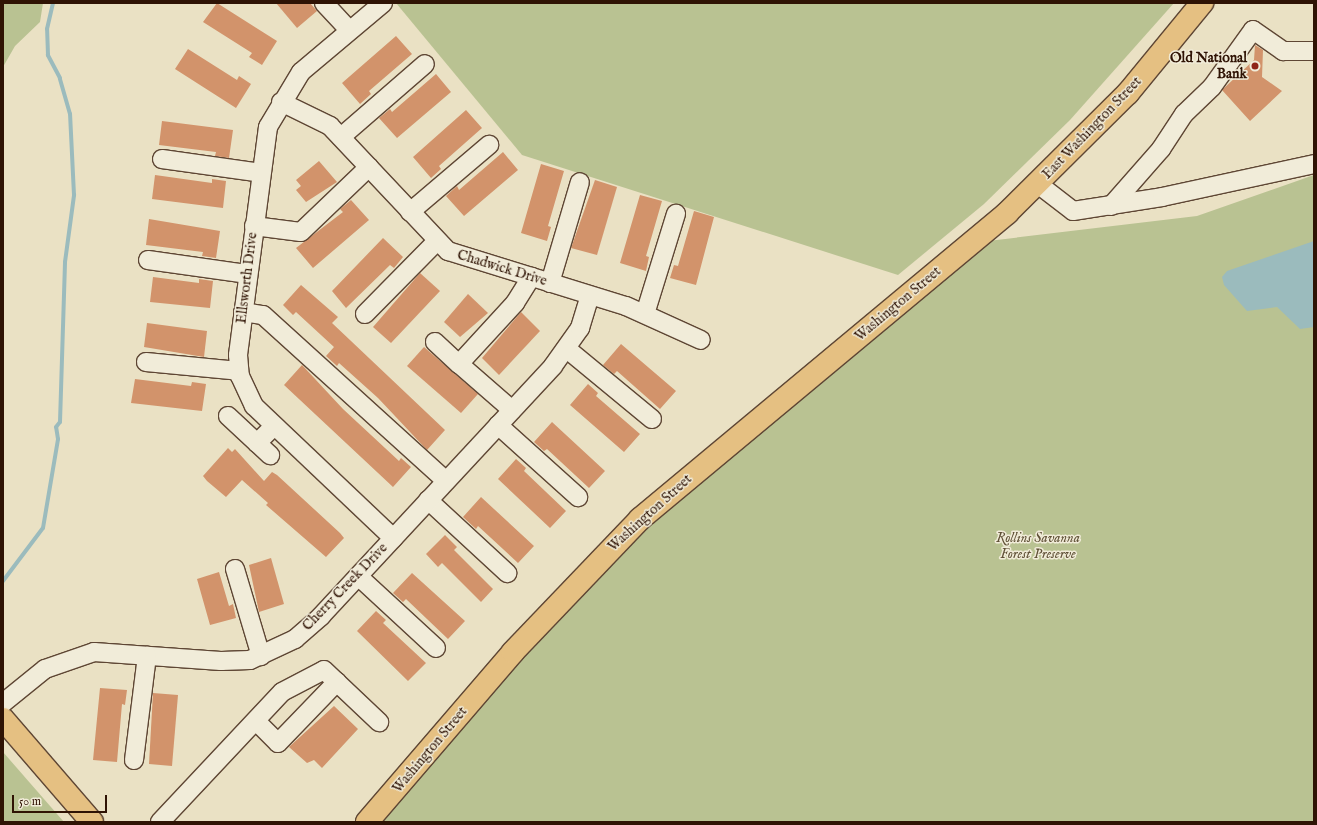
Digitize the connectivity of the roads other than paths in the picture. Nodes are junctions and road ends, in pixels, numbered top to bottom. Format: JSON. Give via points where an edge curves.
{"nodes":[{"id":1,"x":324,"y":3,"type":"edge"},
{"id":2,"x":383,"y":3,"type":"edge"},
{"id":3,"x":1202,"y":3,"type":"edge"},
{"id":4,"x":350,"y":30,"type":"junction"},
{"id":5,"x":1314,"y":51,"type":"edge"},
{"id":6,"x":425,"y":64,"type":"dead end"},
{"id":7,"x":281,"y":102,"type":"junction"},
{"id":8,"x":341,"y":137,"type":"junction"},
{"id":9,"x":490,"y":145,"type":"dead end"},
{"id":10,"x":162,"y":159,"type":"dead end"},
{"id":11,"x":1314,"y":164,"type":"edge"},
{"id":12,"x":369,"y":167,"type":"junction"},
{"id":13,"x":261,"y":173,"type":"junction"},
{"id":14,"x":580,"y":182,"type":"dead end"},
{"id":15,"x":1038,"y":184,"type":"junction"},
{"id":16,"x":1111,"y":206,"type":"junction"},
{"id":17,"x":410,"y":212,"type":"junction"},
{"id":18,"x":676,"y":214,"type":"dead end"},
{"id":19,"x":254,"y":226,"type":"junction"},
{"id":20,"x":436,"y":242,"type":"junction"},
{"id":21,"x":971,"y":243,"type":"joint"},
{"id":22,"x":148,"y":260,"type":"dead end"},
{"id":23,"x":248,"y":274,"type":"junction"},
{"id":24,"x":531,"y":277,"type":"junction"},
{"id":25,"x":550,"y":283,"type":"junction"},
{"id":26,"x":590,"y":295,"type":"junction"},
{"id":27,"x":243,"y":312,"type":"junction"},
{"id":28,"x":365,"y":314,"type":"dead end"},
{"id":29,"x":645,"y":314,"type":"junction"},
{"id":30,"x":701,"y":340,"type":"dead end"},
{"id":31,"x":435,"y":342,"type":"dead end"},
{"id":32,"x":567,"y":349,"type":"junction"},
{"id":33,"x":146,"y":362,"type":"dead end"},
{"id":34,"x":459,"y":364,"type":"junction"},
{"id":35,"x":239,"y":372,"type":"junction"},
{"id":36,"x":512,"y":410,"type":"junction"},
{"id":37,"x":228,"y":416,"type":"dead end"},
{"id":38,"x":652,"y":419,"type":"dead end"},
{"id":39,"x":498,"y":425,"type":"junction"},
{"id":40,"x":274,"y":426,"type":"junction"},
{"id":41,"x":446,"y":481,"type":"junction"},
{"id":42,"x":578,"y":497,"type":"dead end"},
{"id":43,"x":428,"y":500,"type":"junction"},
{"id":44,"x":392,"y":538,"type":"junction"},
{"id":45,"x":235,"y":570,"type":"dead end"},
{"id":46,"x":507,"y":572,"type":"dead end"},
{"id":47,"x":358,"y":576,"type":"junction"},
{"id":48,"x":436,"y":648,"type":"dead end"},
{"id":49,"x":147,"y":656,"type":"junction"},
{"id":50,"x":261,"y":656,"type":"junction"},
{"id":51,"x":337,"y":682,"type":"junction"},
{"id":52,"x":3,"y":703,"type":"edge"},
{"id":53,"x":3,"y":719,"type":"edge"},
{"id":54,"x":256,"y":721,"type":"junction"},
{"id":55,"x":379,"y":722,"type":"dead end"},
{"id":56,"x":134,"y":760,"type":"dead end"},
{"id":57,"x":92,"y":822,"type":"edge"},
{"id":58,"x":160,"y":822,"type":"edge"},
{"id":59,"x":367,"y":822,"type":"edge"}],
"edges":[{"from":1,"to":4,"type":"street"},
{"from":2,"to":4,"type":"street","name":"Ellsworth Drive"},
{"from":3,"to":15,"type":"main road","name":"East Washington Street","via":[[1128,93]]},
{"from":4,"to":7,"type":"street","name":"Ellsworth Drive","via":[[301,72]]},
{"from":5,"to":16,"type":"street","via":[[1283,50],[1253,30],[1212,87],[1184,114],[1161,149]]},
{"from":6,"to":8,"type":"street"},
{"from":7,"to":8,"type":"street","name":"Chadwick Drive","via":[[330,126]]},
{"from":7,"to":13,"type":"street","name":"Ellsworth Drive","via":[[268,128]]},
{"from":8,"to":12,"type":"street","name":"Chadwick Drive"},
{"from":9,"to":17,"type":"street"},
{"from":10,"to":13,"type":"street"},
{"from":11,"to":16,"type":"street"},
{"from":12,"to":17,"type":"street","name":"Chadwick Drive"},
{"from":12,"to":19,"type":"street","via":[[301,232]]},
{"from":13,"to":19,"type":"street","name":"Ellsworth Drive"},
{"from":14,"to":25,"type":"street"},
{"from":15,"to":16,"type":"street","via":[[1073,211]]},
{"from":15,"to":21,"type":"main road","name":"East Washington Street"},
{"from":17,"to":20,"type":"street","name":"Chadwick Drive"},
{"from":18,"to":29,"type":"street"},
{"from":19,"to":23,"type":"street","name":"Ellsworth Drive"},
{"from":20,"to":24,"type":"street","name":"Chadwick Drive","via":[[448,251]]},
{"from":20,"to":28,"type":"street"},
{"from":21,"to":59,"type":"main road","name":"Washington Street","via":[[640,519],[513,652]]},
{"from":22,"to":23,"type":"street"},
{"from":23,"to":27,"type":"street","name":"Ellsworth Drive"},
{"from":24,"to":25,"type":"street","name":"Chadwick Drive"},
{"from":24,"to":34,"type":"street","via":[[515,303]]},
{"from":25,"to":26,"type":"street","name":"Chadwick Drive"},
{"from":26,"to":29,"type":"street","name":"Chadwick Drive"},
{"from":26,"to":32,"type":"street","name":"Cherry Creek Drive","via":[[580,328]]},
{"from":27,"to":35,"type":"street","name":"Ellsworth Drive","via":[[238,355]]},
{"from":27,"to":41,"type":"street","via":[[263,315]]},
{"from":29,"to":30,"type":"street","name":"Chadwick Drive"},
{"from":31,"to":34,"type":"street"},
{"from":32,"to":36,"type":"street","name":"Cherry Creek Drive"},
{"from":32,"to":38,"type":"street"},
{"from":33,"to":35,"type":"street"},
{"from":34,"to":36,"type":"street"},
{"from":35,"to":40,"type":"street","name":"Ellsworth Drive","via":[[254,406]]},
{"from":36,"to":39,"type":"street","name":"Cherry Creek Drive"},
{"from":37,"to":40,"type":"street","via":[[264,449]]},
{"from":39,"to":41,"type":"street","name":"Cherry Creek Drive"},
{"from":39,"to":42,"type":"street"},
{"from":40,"to":44,"type":"street","name":"Ellsworth Drive"},
{"from":41,"to":43,"type":"street","name":"Cherry Creek Drive"},
{"from":43,"to":44,"type":"street","name":"Cherry Creek Drive"},
{"from":43,"to":46,"type":"street"},
{"from":44,"to":47,"type":"street","name":"Cherry Creek Drive"},
{"from":45,"to":50,"type":"street"},
{"from":47,"to":48,"type":"street"},
{"from":47,"to":50,"type":"street","name":"Cherry Creek Drive","via":[[295,639]]},
{"from":49,"to":50,"type":"street","name":"Cherry Creek Drive","via":[[221,661]]},
{"from":49,"to":52,"type":"street","name":"Cherry Creek Drive","via":[[94,652],[66,660],[45,669]]},
{"from":49,"to":56,"type":"street"},
{"from":51,"to":54,"type":"street","via":[[324,670],[282,692]]},
{"from":51,"to":54,"type":"street","via":[[278,743]]},
{"from":51,"to":55,"type":"street"},
{"from":53,"to":57,"type":"main road"},
{"from":54,"to":58,"type":"street"}]}
